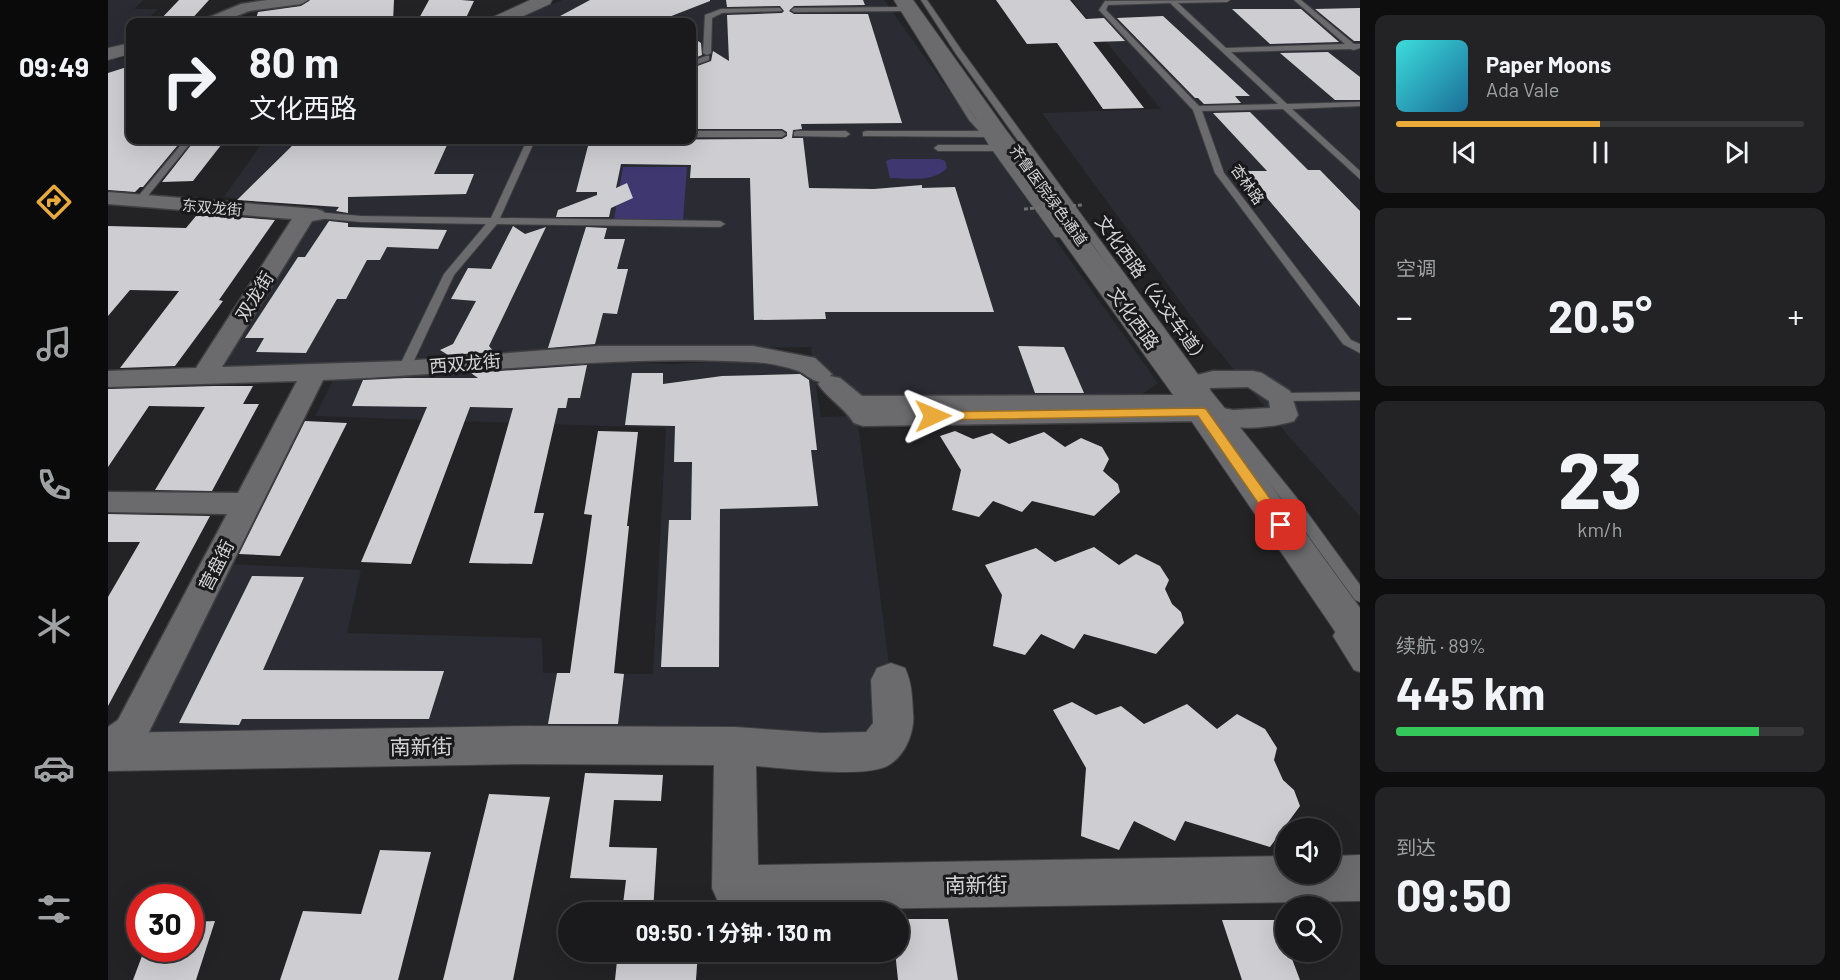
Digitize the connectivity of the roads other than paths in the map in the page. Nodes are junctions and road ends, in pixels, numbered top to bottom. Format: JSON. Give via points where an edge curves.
{"nodes":[{"id":1,"x":301,"y":0,"type":"edge"},
{"id":2,"x":531,"y":0,"type":"edge"},
{"id":3,"x":544,"y":0,"type":"edge"},
{"id":4,"x":924,"y":0,"type":"edge"},
{"id":5,"x":1227,"y":0,"type":"edge"},
{"id":6,"x":1297,"y":0,"type":"edge"},
{"id":7,"x":1171,"y":1,"type":"edge"},
{"id":8,"x":901,"y":3,"type":"edge"},
{"id":9,"x":780,"y":10,"type":"dead end"},
{"id":10,"x":794,"y":10,"type":"dead end"},
{"id":11,"x":220,"y":18,"type":"edge"},
{"id":12,"x":493,"y":18,"type":"edge"},
{"id":13,"x":506,"y":18,"type":"edge"},
{"id":14,"x":126,"y":42,"type":"edge"},
{"id":15,"x":108,"y":46,"type":"edge"},
{"id":16,"x":1356,"y":46,"type":"edge"},
{"id":17,"x":126,"y":50,"type":"edge"},
{"id":18,"x":1223,"y":50,"type":"junction"},
{"id":19,"x":108,"y":54,"type":"edge"},
{"id":20,"x":1360,"y":54,"type":"edge"},
{"id":21,"x":696,"y":62,"type":"edge"},
{"id":22,"x":1360,"y":104,"type":"edge"},
{"id":23,"x":1284,"y":106,"type":"junction"},
{"id":24,"x":1197,"y":109,"type":"junction"},
{"id":25,"x":696,"y":134,"type":"edge"},
{"id":26,"x":782,"y":134,"type":"dead end"},
{"id":27,"x":797,"y":134,"type":"dead end"},
{"id":28,"x":846,"y":134,"type":"dead end"},
{"id":29,"x":866,"y":134,"type":"dead end"},
{"id":30,"x":986,"y":134,"type":"junction"},
{"id":31,"x":186,"y":144,"type":"edge"},
{"id":32,"x":529,"y":144,"type":"edge"},
{"id":33,"x":938,"y":148,"type":"dead end"},
{"id":34,"x":996,"y":148,"type":"junction"},
{"id":35,"x":1360,"y":176,"type":"edge"},
{"id":36,"x":108,"y":198,"type":"edge"},
{"id":37,"x":139,"y":201,"type":"junction"},
{"id":38,"x":311,"y":215,"type":"junction"},
{"id":39,"x":494,"y":221,"type":"junction"},
{"id":40,"x":720,"y":224,"type":"dead end"},
{"id":41,"x":1360,"y":349,"type":"edge"},
{"id":42,"x":404,"y":369,"type":"junction"},
{"id":43,"x":314,"y":373,"type":"junction"},
{"id":44,"x":203,"y":377,"type":"junction"},
{"id":45,"x":108,"y":379,"type":"edge"},
{"id":46,"x":1360,"y":396,"type":"edge"},
{"id":47,"x":1282,"y":397,"type":"junction"},
{"id":48,"x":1207,"y":404,"type":"junction"},
{"id":49,"x":108,"y":502,"type":"edge"},
{"id":50,"x":247,"y":504,"type":"junction"},
{"id":51,"x":1360,"y":596,"type":"edge"},
{"id":52,"x":1360,"y":638,"type":"edge"},
{"id":53,"x":1360,"y":665,"type":"edge"},
{"id":54,"x":891,"y":681,"type":"dead end"},
{"id":55,"x":735,"y":746,"type":"junction"},
{"id":56,"x":108,"y":747,"type":"edge"},
{"id":57,"x":108,"y":752,"type":"edge"},
{"id":58,"x":1360,"y":878,"type":"edge"}],
"edges":[{"from":1,"to":11,"type":"street","via":[[246,7]]},
{"from":2,"to":12,"type":"main road"},
{"from":3,"to":13,"type":"main road"},
{"from":4,"to":48,"type":"lane","name":"文化西路（公交车道）"},
{"from":5,"to":7,"type":"lane"},
{"from":6,"to":16,"type":"lane"},
{"from":7,"to":18,"type":"lane"},
{"from":7,"to":24,"type":"lane","name":"杏林路","via":[[1105,3],[1102,10]]},
{"from":8,"to":10,"type":"lane"},
{"from":8,"to":30,"type":"lane","name":"齐鲁医院绿色通道","via":[[973,120]]},
{"from":8,"to":48,"type":"main road","name":"文化西路"},
{"from":9,"to":21,"type":"lane","via":[[721,11],[708,17],[707,55]]},
{"from":14,"to":15,"type":"main road"},
{"from":16,"to":18,"type":"lane"},
{"from":16,"to":20,"type":"lane"},
{"from":17,"to":19,"type":"main road"},
{"from":18,"to":23,"type":"lane"},
{"from":22,"to":23,"type":"lane"},
{"from":23,"to":24,"type":"lane"},
{"from":23,"to":35,"type":"lane"},
{"from":24,"to":41,"type":"lane","name":"杏林路","via":[[1220,173],[1347,342]]},
{"from":25,"to":26,"type":"lane"},
{"from":27,"to":28,"type":"lane"},
{"from":29,"to":30,"type":"lane"},
{"from":30,"to":34,"type":"lane","name":"齐鲁医院绿色通道"},
{"from":31,"to":37,"type":"lane"},
{"from":32,"to":39,"type":"lane"},
{"from":33,"to":34,"type":"lane"},
{"from":34,"to":48,"type":"lane","name":"齐鲁医院绿色通道","via":[[1017,180]]},
{"from":36,"to":37,"type":"street","name":"东双龙街"},
{"from":37,"to":38,"type":"street","name":"东双龙街"},
{"from":38,"to":39,"type":"lane"},
{"from":38,"to":44,"type":"street","name":"双龙街"},
{"from":39,"to":40,"type":"lane"},
{"from":39,"to":42,"type":"lane","via":[[449,274]]},
{"from":42,"to":43,"type":"street","name":"西双龙街"},
{"from":42,"to":48,"type":"street","name":"西双龙街","via":[[600,354],[753,354],[806,364],[856,405],[863,417]]},
{"from":43,"to":44,"type":"street","name":"西双龙街"},
{"from":43,"to":50,"type":"street","name":"营盘街"},
{"from":44,"to":45,"type":"street","name":"西双龙街"},
{"from":46,"to":47,"type":"lane"},
{"from":47,"to":48,"type":"street","via":[[1252,379]]},
{"from":47,"to":48,"type":"street","via":[[1285,415]]},
{"from":48,"to":51,"type":"lane","name":"文化西路（公交车道）","via":[[1291,501]]},
{"from":48,"to":52,"type":"main road","name":"文化西路"},
{"from":48,"to":53,"type":"lane"},
{"from":49,"to":50,"type":"street"},
{"from":50,"to":56,"type":"street","name":"营盘街","via":[[131,731]]},
{"from":54,"to":55,"type":"main road","name":"南新街","via":[[894,729],[876,751]]},
{"from":55,"to":57,"type":"main road","name":"南新街","via":[[523,745]]},
{"from":55,"to":58,"type":"main road","name":"南新街","via":[[735,888]]}]}
